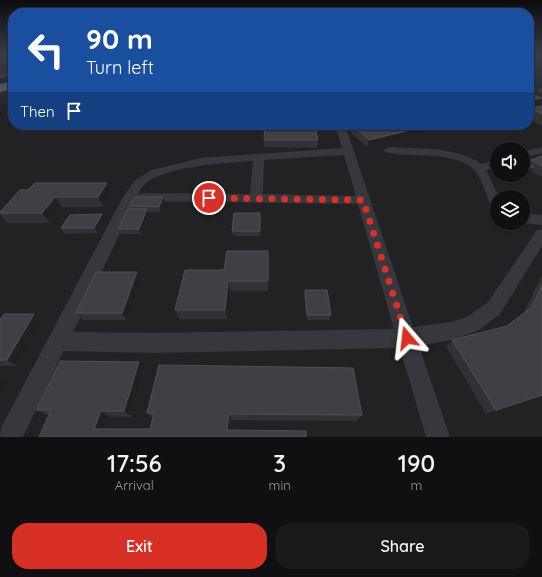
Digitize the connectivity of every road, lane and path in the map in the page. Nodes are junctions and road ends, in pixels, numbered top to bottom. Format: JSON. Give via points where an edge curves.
{"nodes":[{"id":1,"x":342,"y":130,"type":"edge"},
{"id":2,"x":389,"y":150,"type":"dead end"},
{"id":3,"x":542,"y":150,"type":"edge"},
{"id":4,"x":348,"y":151,"type":"junction"},
{"id":5,"x":530,"y":153,"type":"edge"},
{"id":6,"x":259,"y":156,"type":"junction"},
{"id":7,"x":490,"y":165,"type":"edge"},
{"id":8,"x":479,"y":168,"type":"junction"},
{"id":9,"x":490,"y":190,"type":"edge"},
{"id":10,"x":130,"y":197,"type":"junction"},
{"id":11,"x":256,"y":198,"type":"junction"},
{"id":12,"x":363,"y":200,"type":"junction"},
{"id":13,"x":530,"y":219,"type":"edge"},
{"id":14,"x":542,"y":220,"type":"edge"},
{"id":15,"x":542,"y":234,"type":"edge"},
{"id":16,"x":407,"y":338,"type":"junction"},
{"id":17,"x":58,"y":341,"type":"junction"},
{"id":18,"x":10,"y":437,"type":"edge"},
{"id":19,"x":438,"y":437,"type":"edge"}],
"edges":[{"from":1,"to":4,"type":"street"},
{"from":2,"to":8,"type":"street","via":[[446,154],[467,160]]},
{"from":3,"to":5,"type":"street"},
{"from":4,"to":6,"type":"street"},
{"from":4,"to":12,"type":"street"},
{"from":6,"to":10,"type":"street","via":[[201,161],[161,171],[139,183]]},
{"from":6,"to":11,"type":"street"},
{"from":7,"to":8,"type":"street"},
{"from":8,"to":9,"type":"street"},
{"from":10,"to":11,"type":"street"},
{"from":10,"to":17,"type":"street"},
{"from":11,"to":12,"type":"street"},
{"from":12,"to":16,"type":"street"},
{"from":13,"to":14,"type":"street"},
{"from":15,"to":16,"type":"street","via":[[494,308],[472,324],[451,331]]},
{"from":16,"to":17,"type":"street","via":[[153,343]]},
{"from":16,"to":19,"type":"street"},
{"from":17,"to":18,"type":"street"}]}
